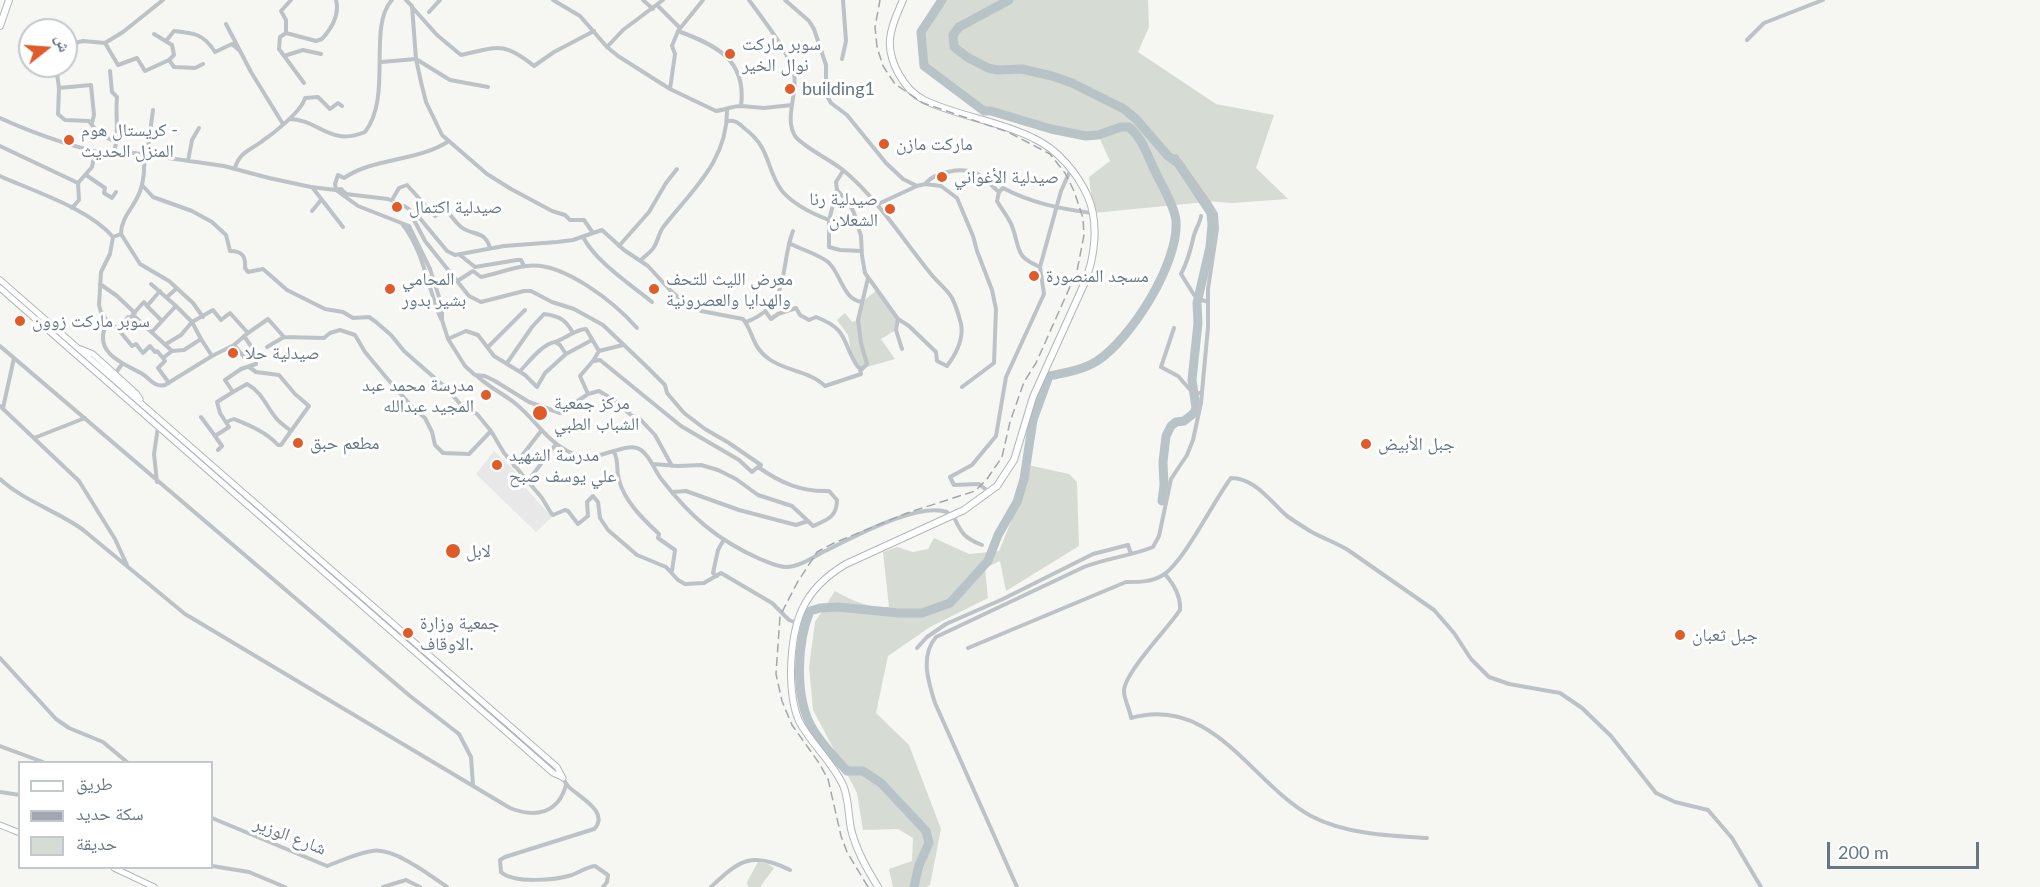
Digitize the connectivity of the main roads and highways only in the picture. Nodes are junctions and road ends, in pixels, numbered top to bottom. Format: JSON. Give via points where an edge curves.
{"nodes":[{"id":1,"x":9,"y":0,"type":"edge"},
{"id":2,"x":903,"y":0,"type":"edge"},
{"id":3,"x":0,"y":26,"type":"edge"},
{"id":4,"x":878,"y":887,"type":"edge"}],
"edges":[{"from":1,"to":3,"type":"main road"},
{"from":2,"to":4,"type":"main road","via":[[890,39],[892,59],[904,83],[923,99],[1031,137],[1058,155],[1085,191],[1093,213],[1093,248],[1091,266],[1033,397],[1014,460],[997,486],[973,505],[827,576],[814,590],[797,623],[791,661],[795,709],[842,783],[857,848]]}]}
